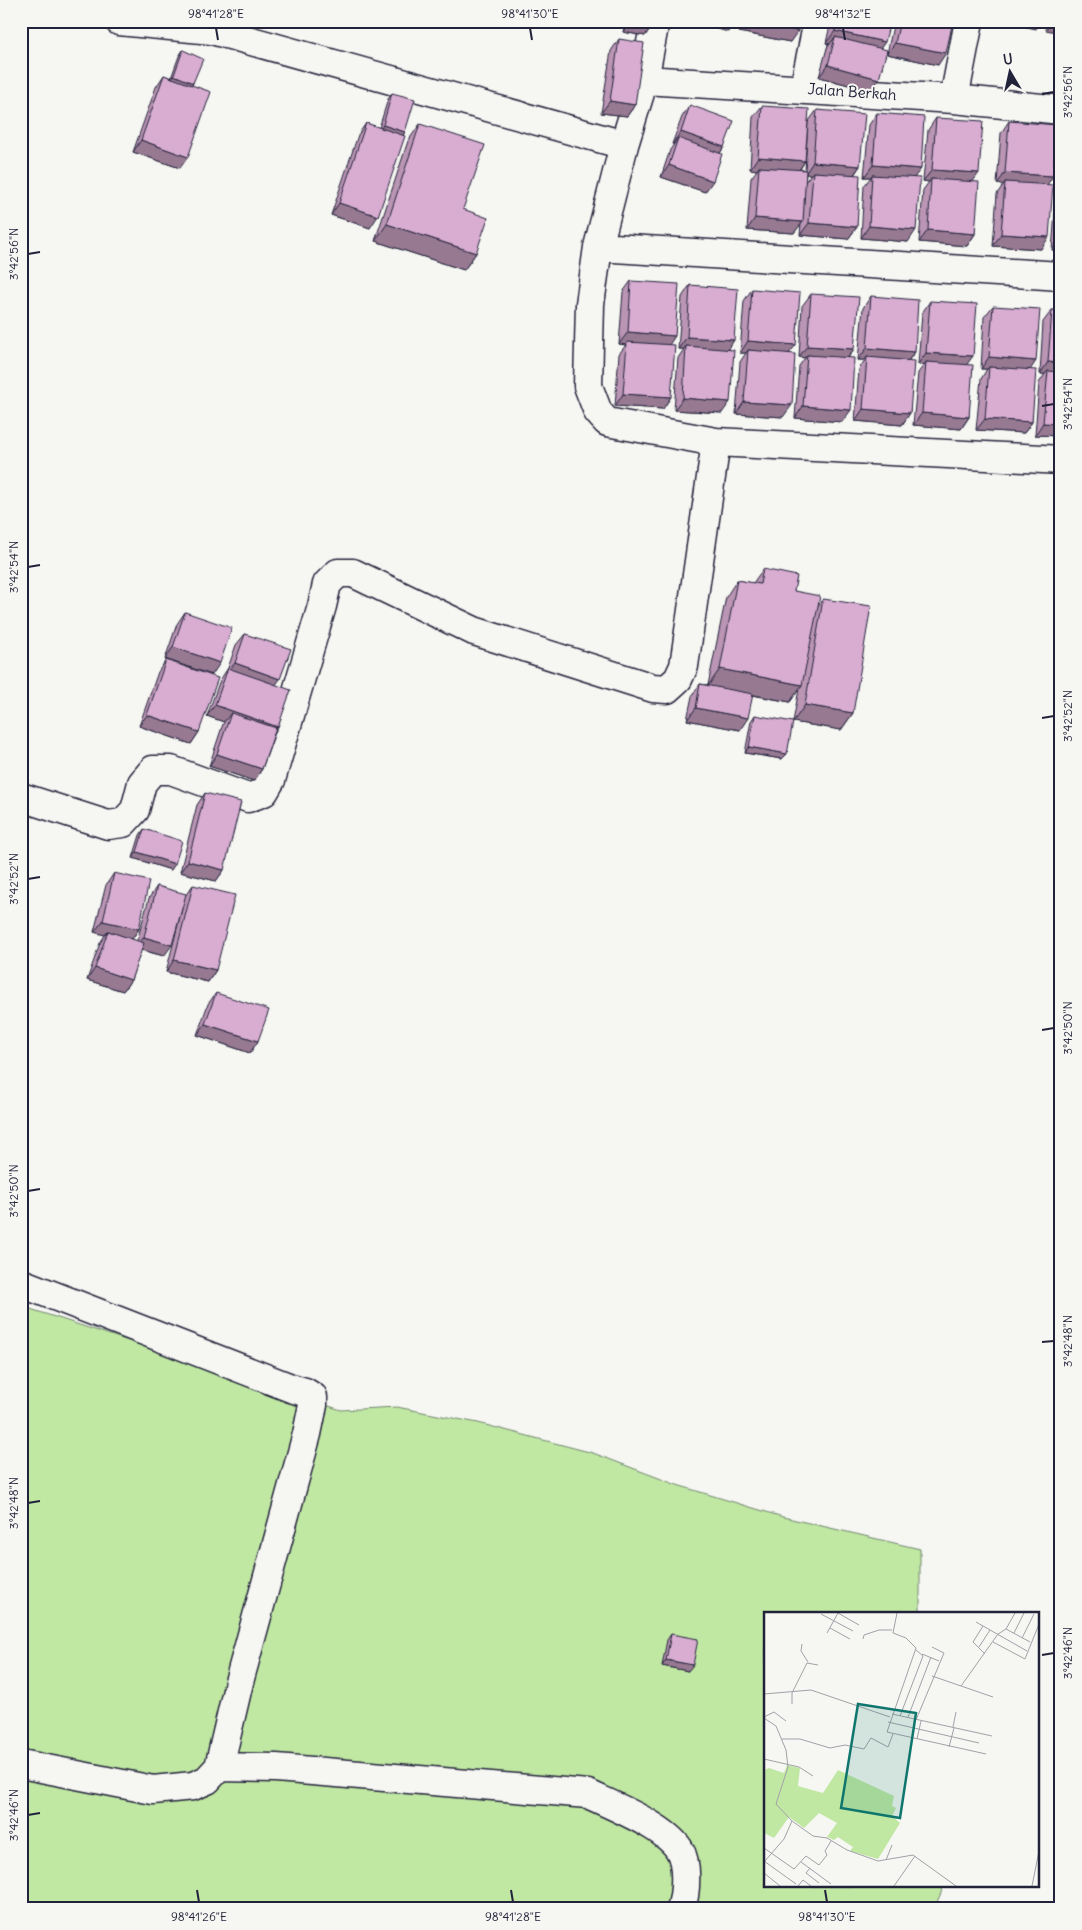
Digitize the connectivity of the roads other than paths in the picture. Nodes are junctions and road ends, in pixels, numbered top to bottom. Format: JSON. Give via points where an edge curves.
{"nodes":[{"id":1,"x":119,"y":21,"type":"edge"},
{"id":2,"x":655,"y":21,"type":"edge"},
{"id":3,"x":818,"y":21,"type":"edge"},
{"id":4,"x":969,"y":21,"type":"edge"},
{"id":5,"x":644,"y":80,"type":"junction"},
{"id":6,"x":804,"y":89,"type":"junction"},
{"id":7,"x":954,"y":99,"type":"junction"},
{"id":8,"x":1061,"y":110,"type":"edge"},
{"id":9,"x":624,"y":145,"type":"junction"},
{"id":10,"x":598,"y":247,"type":"junction"},
{"id":11,"x":1061,"y":276,"type":"edge"},
{"id":12,"x":716,"y":442,"type":"junction"},
{"id":13,"x":1061,"y":460,"type":"edge"},
{"id":14,"x":21,"y":797,"type":"edge"},
{"id":15,"x":21,"y":1283,"type":"edge"},
{"id":16,"x":21,"y":1764,"type":"edge"},
{"id":17,"x":219,"y":1767,"type":"junction"},
{"id":18,"x":681,"y":1909,"type":"edge"}],
"edges":[{"from":1,"to":9,"type":"street","via":[[212,30]]},
{"from":2,"to":5,"type":"street"},
{"from":3,"to":6,"type":"street"},
{"from":4,"to":7,"type":"street"},
{"from":5,"to":6,"type":"street","name":"Jalan Berkah"},
{"from":5,"to":9,"type":"street"},
{"from":6,"to":7,"type":"street","name":"Jalan Berkah"},
{"from":7,"to":8,"type":"street","name":"Jalan Berkah"},
{"from":9,"to":10,"type":"street"},
{"from":10,"to":11,"type":"street"},
{"from":10,"to":12,"type":"street","via":[[590,304],[588,386],[598,412],[607,422]]},
{"from":12,"to":13,"type":"street"},
{"from":12,"to":14,"type":"street","via":[[684,666],[678,679],[667,689],[653,688],[474,631],[353,574],[338,573],[327,584],[274,771],[264,792],[248,798],[171,770],[153,770],[142,783],[135,810],[123,823],[108,825]]},
{"from":15,"to":17,"type":"street","via":[[313,1397],[307,1434]]},
{"from":16,"to":17,"type":"street","via":[[153,1790],[193,1786],[207,1780]]},
{"from":17,"to":18,"type":"street","via":[[276,1768],[588,1794],[669,1837],[680,1850],[685,1870],[685,1897]]}]}
